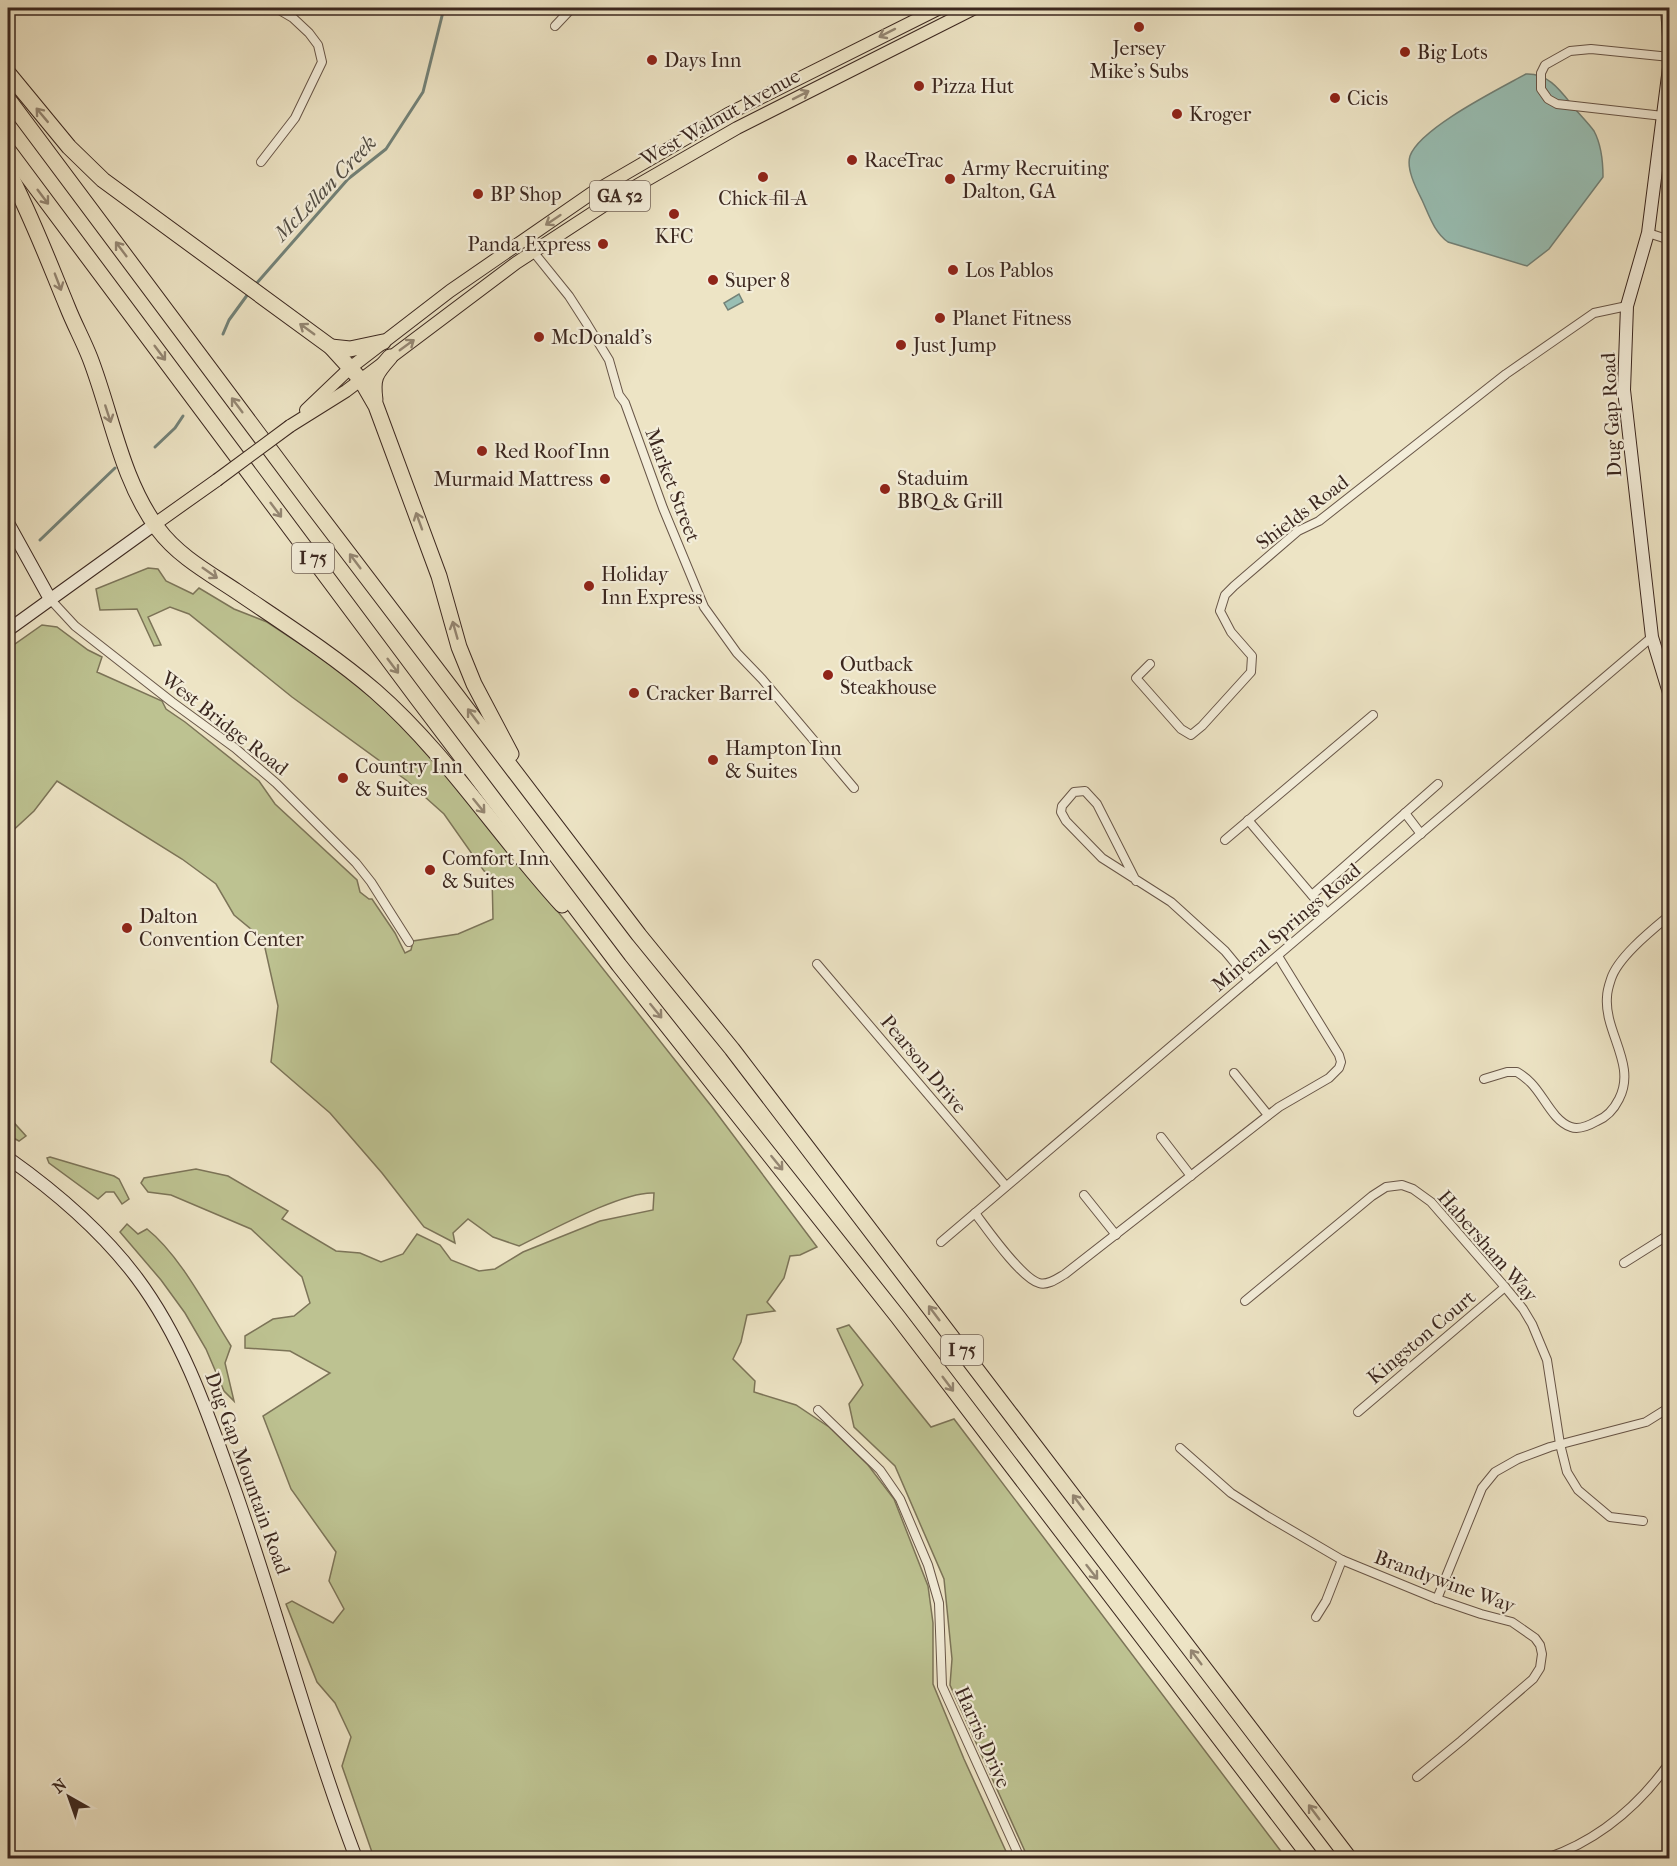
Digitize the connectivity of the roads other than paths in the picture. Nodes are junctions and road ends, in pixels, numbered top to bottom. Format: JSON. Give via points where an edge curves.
{"nodes":[{"id":1,"x":276,"y":8,"type":"edge"},
{"id":2,"x":572,"y":8,"type":"edge"},
{"id":3,"x":940,"y":8,"type":"edge"},
{"id":4,"x":975,"y":8,"type":"edge"},
{"id":5,"x":1667,"y":8,"type":"edge"},
{"id":6,"x":555,"y":26,"type":"dead end"},
{"id":7,"x":1670,"y":51,"type":"edge"},
{"id":8,"x":1670,"y":58,"type":"edge"},
{"id":9,"x":8,"y":73,"type":"edge"},
{"id":10,"x":8,"y":99,"type":"edge"},
{"id":11,"x":752,"y":101,"type":"junction"},
{"id":12,"x":762,"y":115,"type":"junction"},
{"id":13,"x":1663,"y":116,"type":"junction"},
{"id":14,"x":8,"y":150,"type":"edge"},
{"id":15,"x":261,"y":162,"type":"dead end"},
{"id":16,"x":8,"y":171,"type":"edge"},
{"id":17,"x":1648,"y":233,"type":"junction"},
{"id":18,"x":523,"y":240,"type":"junction"},
{"id":19,"x":1670,"y":240,"type":"edge"},
{"id":20,"x":533,"y":253,"type":"junction"},
{"id":21,"x":1627,"y":306,"type":"junction"},
{"id":22,"x":383,"y":342,"type":"junction"},
{"id":23,"x":331,"y":346,"type":"junction"},
{"id":24,"x":390,"y":357,"type":"junction"},
{"id":25,"x":350,"y":368,"type":"junction"},
{"id":26,"x":361,"y":380,"type":"junction"},
{"id":27,"x":376,"y":406,"type":"junction"},
{"id":28,"x":290,"y":426,"type":"junction"},
{"id":29,"x":8,"y":523,"type":"edge"},
{"id":30,"x":155,"y":524,"type":"junction"},
{"id":31,"x":51,"y":599,"type":"junction"},
{"id":32,"x":8,"y":630,"type":"edge"},
{"id":33,"x":1652,"y":637,"type":"junction"},
{"id":34,"x":1150,"y":664,"type":"dead end"},
{"id":35,"x":1670,"y":696,"type":"edge"},
{"id":36,"x":1373,"y":715,"type":"dead end"},
{"id":37,"x":521,"y":779,"type":"junction"},
{"id":38,"x":1438,"y":784,"type":"dead end"},
{"id":39,"x":854,"y":788,"type":"dead end"},
{"id":40,"x":1405,"y":813,"type":"junction"},
{"id":41,"x":1248,"y":820,"type":"junction"},
{"id":42,"x":1421,"y":834,"type":"junction"},
{"id":43,"x":1225,"y":840,"type":"dead end"},
{"id":44,"x":1136,"y":881,"type":"junction"},
{"id":45,"x":1312,"y":895,"type":"junction"},
{"id":46,"x":1327,"y":913,"type":"junction"},
{"id":47,"x":1670,"y":915,"type":"edge"},
{"id":48,"x":408,"y":942,"type":"dead end"},
{"id":49,"x":1278,"y":956,"type":"junction"},
{"id":50,"x":817,"y":963,"type":"dead end"},
{"id":51,"x":619,"y":965,"type":"junction"},
{"id":52,"x":1250,"y":980,"type":"junction"},
{"id":53,"x":1234,"y":1073,"type":"dead end"},
{"id":54,"x":1484,"y":1079,"type":"dead end"},
{"id":55,"x":1268,"y":1115,"type":"junction"},
{"id":56,"x":1161,"y":1137,"type":"dead end"},
{"id":57,"x":8,"y":1158,"type":"edge"},
{"id":58,"x":1191,"y":1176,"type":"junction"},
{"id":59,"x":1006,"y":1186,"type":"junction"},
{"id":60,"x":1084,"y":1195,"type":"dead end"},
{"id":61,"x":975,"y":1213,"type":"junction"},
{"id":62,"x":1670,"y":1234,"type":"edge"},
{"id":63,"x":1116,"y":1235,"type":"junction"},
{"id":64,"x":941,"y":1242,"type":"dead end"},
{"id":65,"x":1624,"y":1263,"type":"dead end"},
{"id":66,"x":1505,"y":1287,"type":"junction"},
{"id":67,"x":1245,"y":1301,"type":"dead end"},
{"id":68,"x":1670,"y":1407,"type":"edge"},
{"id":69,"x":818,"y":1410,"type":"dead end"},
{"id":70,"x":1358,"y":1412,"type":"dead end"},
{"id":71,"x":1560,"y":1444,"type":"junction"},
{"id":72,"x":1180,"y":1448,"type":"dead end"},
{"id":73,"x":1643,"y":1521,"type":"dead end"},
{"id":74,"x":1342,"y":1560,"type":"junction"},
{"id":75,"x":1437,"y":1599,"type":"junction"},
{"id":76,"x":1316,"y":1617,"type":"dead end"},
{"id":77,"x":1670,"y":1762,"type":"edge"},
{"id":78,"x":1417,"y":1777,"type":"dead end"},
{"id":79,"x":356,"y":1858,"type":"edge"},
{"id":80,"x":1020,"y":1858,"type":"edge"},
{"id":81,"x":1311,"y":1858,"type":"edge"},
{"id":82,"x":1349,"y":1858,"type":"edge"},
{"id":83,"x":1547,"y":1858,"type":"edge"}],
"edges":[{"from":1,"to":15,"type":"street","via":[[309,33],[318,45],[322,62],[295,118]]},
{"from":2,"to":6,"type":"street"},
{"from":3,"to":11,"type":"main road","name":"West Walnut Avenue","number":"GA 52","one_way":true},
{"from":12,"to":4,"type":"main road","name":"West Walnut Avenue","number":"GA 52","one_way":true},
{"from":5,"to":7,"type":"street"},
{"from":8,"to":13,"type":"street","name":"Dug Gap Road"},
{"from":8,"to":13,"type":"street","via":[[1591,49],[1570,51],[1545,65],[1541,73],[1541,89],[1557,104]]},
{"from":23,"to":9,"type":"highway","one_way":true,"via":[[103,180],[69,147]]},
{"from":37,"to":10,"type":"highway","number":"I 75","one_way":true},
{"from":11,"to":12,"type":"street"},
{"from":11,"to":18,"type":"main road","name":"West Walnut Avenue","number":"GA 52","one_way":true,"via":[[633,168]]},
{"from":12,"to":20,"type":"main road","name":"West Walnut Avenue","number":"GA 52","via":[[617,197]]},
{"from":13,"to":17,"type":"street","name":"Dug Gap Road"},
{"from":14,"to":51,"type":"highway","number":"I 75","one_way":true},
{"from":16,"to":30,"type":"highway","one_way":true,"via":[[36,226],[90,358],[127,469]]},
{"from":17,"to":19,"type":"street"},
{"from":17,"to":21,"type":"street","name":"Dug Gap Road"},
{"from":18,"to":20,"type":"street","name":"Market Street"},
{"from":18,"to":22,"type":"main road","name":"West Walnut Avenue","number":"GA 52"},
{"from":24,"to":20,"type":"main road","name":"West Walnut Avenue","number":"GA 52","one_way":true},
{"from":20,"to":39,"type":"street","name":"Market Street","via":[[569,296],[609,360],[619,395],[704,607],[721,634]]},
{"from":21,"to":33,"type":"street","name":"Dug Gap Road","via":[[1624,390]]},
{"from":21,"to":34,"type":"street","name":"Shields Road","via":[[1594,313],[1506,374],[1319,521],[1298,531],[1225,595],[1220,611],[1231,632],[1252,656],[1251,672],[1191,735],[1181,729],[1136,678]]},
{"from":22,"to":23,"type":"highway","via":[[350,349]]},
{"from":22,"to":25,"type":"main road","name":"West Walnut Avenue","number":"GA 52"},
{"from":23,"to":25,"type":"highway"},
{"from":24,"to":26,"type":"main road","name":"West Walnut Avenue","number":"GA 52"},
{"from":24,"to":27,"type":"highway","via":[[375,374]]},
{"from":25,"to":26,"type":"highway"},
{"from":25,"to":28,"type":"main road","name":"West Walnut Avenue","number":"GA 52"},
{"from":26,"to":27,"type":"highway"},
{"from":26,"to":28,"type":"main road","name":"West Walnut Avenue","number":"GA 52"},
{"from":37,"to":27,"type":"highway","one_way":true,"via":[[459,647],[439,576]]},
{"from":28,"to":30,"type":"main road","name":"West Walnut Avenue","number":"GA 52","bridge":true},
{"from":29,"to":31,"type":"street"},
{"from":30,"to":31,"type":"street"},
{"from":30,"to":51,"type":"highway","one_way":true,"via":[[186,557],[375,691],[418,732],[543,884]]},
{"from":31,"to":32,"type":"street"},
{"from":31,"to":48,"type":"street","name":"West Bridge Road","via":[[75,626],[276,783],[356,863]]},
{"from":33,"to":35,"type":"street","name":"Dug Gap Road"},
{"from":33,"to":42,"type":"street","name":"Mineral Springs Road"},
{"from":36,"to":41,"type":"street"},
{"from":82,"to":37,"type":"highway","number":"I 75","one_way":true,"via":[[732,1049]]},
{"from":38,"to":40,"type":"street"},
{"from":40,"to":42,"type":"street"},
{"from":40,"to":45,"type":"street"},
{"from":41,"to":43,"type":"street"},
{"from":41,"to":45,"type":"street"},
{"from":42,"to":46,"type":"street","name":"Mineral Springs Road"},
{"from":44,"to":44,"type":"street","via":[[1102,858],[1066,821],[1062,806],[1074,792],[1085,791],[1097,804]]},
{"from":44,"to":52,"type":"street","via":[[1172,902]]},
{"from":45,"to":46,"type":"street"},
{"from":46,"to":49,"type":"street","name":"Mineral Springs Road"},
{"from":47,"to":54,"type":"street","via":[[1626,956],[1611,976],[1606,998],[1626,1080],[1616,1107],[1604,1118],[1572,1128],[1517,1072]]},
{"from":49,"to":52,"type":"street","name":"Mineral Springs Road"},
{"from":49,"to":55,"type":"street","via":[[1341,1062],[1329,1078]]},
{"from":50,"to":59,"type":"street","name":"Pearson Drive"},
{"from":51,"to":81,"type":"highway","number":"I 75","one_way":true,"via":[[898,1317]]},
{"from":52,"to":59,"type":"street","name":"Mineral Springs Road"},
{"from":53,"to":55,"type":"street"},
{"from":55,"to":58,"type":"street"},
{"from":56,"to":58,"type":"street"},
{"from":57,"to":79,"type":"street","name":"Dug Gap Mountain Road","via":[[45,1184],[116,1252],[156,1307],[184,1357],[259,1560]]},
{"from":58,"to":63,"type":"street"},
{"from":59,"to":61,"type":"street","name":"Mineral Springs Road"},
{"from":60,"to":63,"type":"street"},
{"from":61,"to":63,"type":"street","via":[[1022,1271],[1039,1284],[1065,1274]]},
{"from":61,"to":64,"type":"street","name":"Mineral Springs Road"},
{"from":62,"to":65,"type":"street"},
{"from":66,"to":67,"type":"street","name":"Habersham Way","via":[[1431,1202],[1402,1185],[1386,1187],[1372,1196]]},
{"from":66,"to":70,"type":"street","name":"Kingston Court"},
{"from":66,"to":71,"type":"street","name":"Habersham Way","via":[[1532,1324],[1547,1360]]},
{"from":68,"to":71,"type":"street","via":[[1646,1422]]},
{"from":69,"to":80,"type":"street","name":"Harris Drive","via":[[880,1470],[900,1499],[928,1565],[939,1603],[942,1686]]},
{"from":71,"to":73,"type":"street","name":"Habersham Way","via":[[1567,1472],[1596,1508],[1619,1520]]},
{"from":71,"to":75,"type":"street","via":[[1518,1459],[1495,1472],[1482,1488]]},
{"from":72,"to":74,"type":"street","name":"Brandywine Way","via":[[1231,1493]]},
{"from":74,"to":75,"type":"street","name":"Brandywine Way"},
{"from":74,"to":76,"type":"street"},
{"from":75,"to":78,"type":"street","name":"Brandywine Way","via":[[1512,1622],[1535,1638],[1542,1654],[1533,1679]]},
{"from":77,"to":83,"type":"street","via":[[1634,1806],[1618,1819],[1588,1840]]}]}
